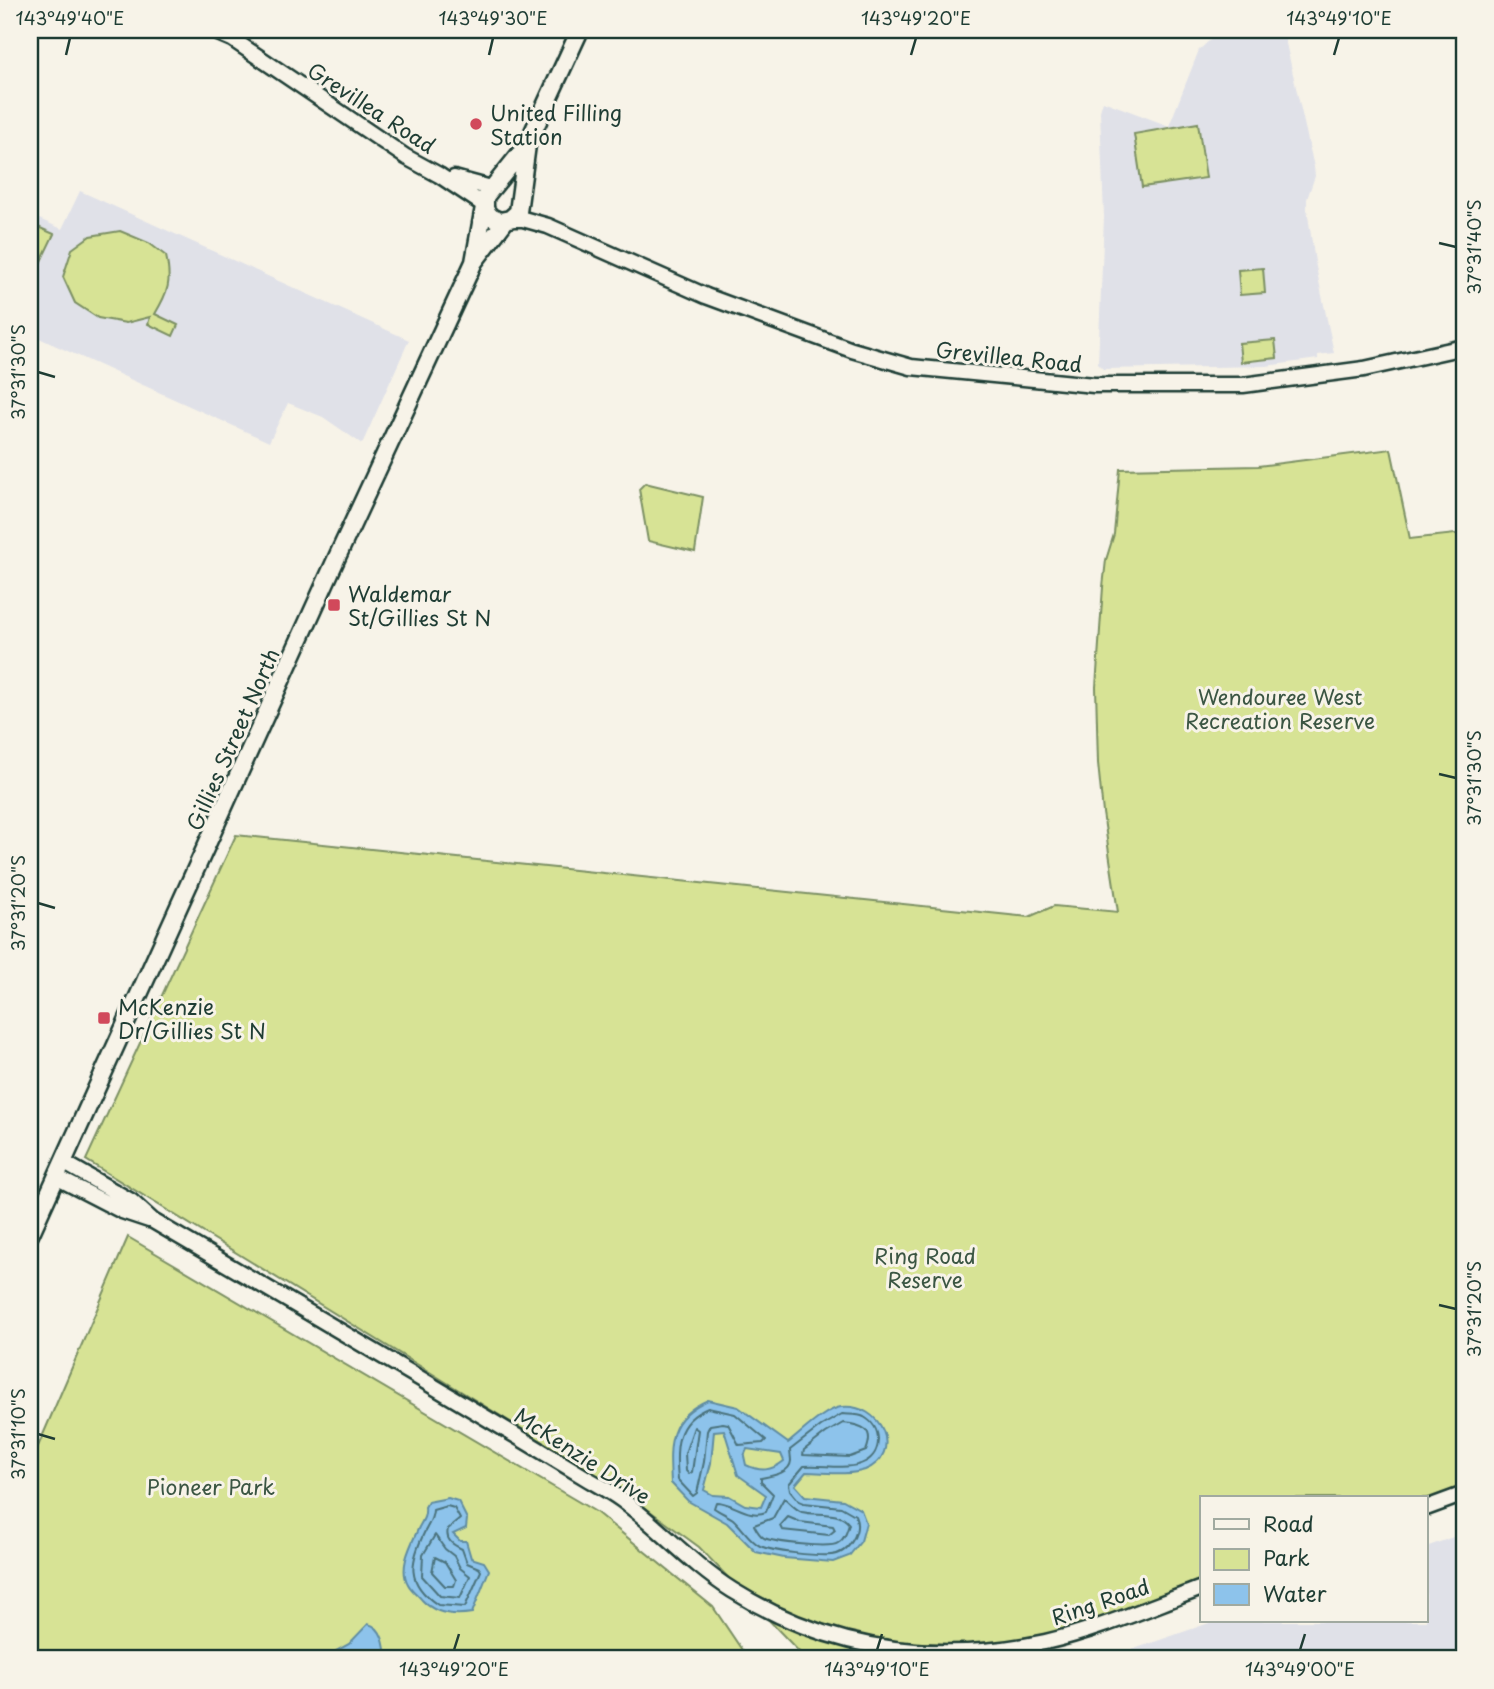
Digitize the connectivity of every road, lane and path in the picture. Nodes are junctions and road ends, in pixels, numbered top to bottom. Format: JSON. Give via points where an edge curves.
{"nodes":[{"id":1,"x":211,"y":30,"type":"edge"},
{"id":2,"x":580,"y":30,"type":"edge"},
{"id":3,"x":527,"y":145,"type":"junction"},
{"id":4,"x":439,"y":174,"type":"junction"},
{"id":5,"x":493,"y":187,"type":"junction"},
{"id":6,"x":520,"y":199,"type":"junction"},
{"id":7,"x":484,"y":206,"type":"junction"},
{"id":8,"x":508,"y":220,"type":"junction"},
{"id":9,"x":572,"y":235,"type":"junction"},
{"id":10,"x":474,"y":262,"type":"junction"},
{"id":11,"x":1464,"y":347,"type":"edge"},
{"id":12,"x":60,"y":1170,"type":"junction"},
{"id":13,"x":30,"y":1235,"type":"edge"},
{"id":14,"x":1464,"y":1494,"type":"edge"},
{"id":15,"x":1428,"y":1507,"type":"edge"},
{"id":16,"x":1200,"y":1589,"type":"edge"},
{"id":17,"x":1009,"y":1648,"type":"joint"}],
"edges":[{"from":1,"to":4,"type":"street","name":"Grevillea Road","via":[[232,39],[406,157]]},
{"from":2,"to":3,"type":"main road","name":"Gillies Street North"},
{"from":3,"to":5,"type":"main road","name":"Gillies Street North"},
{"from":3,"to":6,"type":"main road","name":"Gillies Street North"},
{"from":4,"to":5,"type":"street","name":"Grevillea Road"},
{"from":4,"to":7,"type":"street","name":"Grevillea Road"},
{"from":5,"to":6,"type":"main road","via":[[510,186]]},
{"from":5,"to":7,"type":"main road","name":"Gillies Street North"},
{"from":6,"to":8,"type":"main road","name":"Gillies Street North","via":[[518,212]]},
{"from":6,"to":9,"type":"street","name":"Grevillea Road","via":[[531,212]]},
{"from":7,"to":8,"type":"main road","via":[[491,217]]},
{"from":7,"to":10,"type":"main road","name":"Gillies Street North"},
{"from":8,"to":9,"type":"street","name":"Grevillea Road","via":[[536,222]]},
{"from":8,"to":10,"type":"main road","name":"Gillies Street North"},
{"from":9,"to":11,"type":"street","name":"Grevillea Road","via":[[718,301],[911,367],[1094,386],[1243,385],[1364,369]]},
{"from":10,"to":12,"type":"main road","name":"Gillies Street North"},
{"from":12,"to":13,"type":"main road","name":"Gillies Street North"},
{"from":12,"to":17,"type":"street","name":"McKenzie Drive","via":[[131,1201],[153,1221],[622,1500],[702,1569],[770,1613],[820,1633],[881,1647],[955,1652]]},
{"from":14,"to":15,"type":"street"},
{"from":16,"to":17,"type":"street","name":"Ring Road","via":[[1073,1633]]}]}
